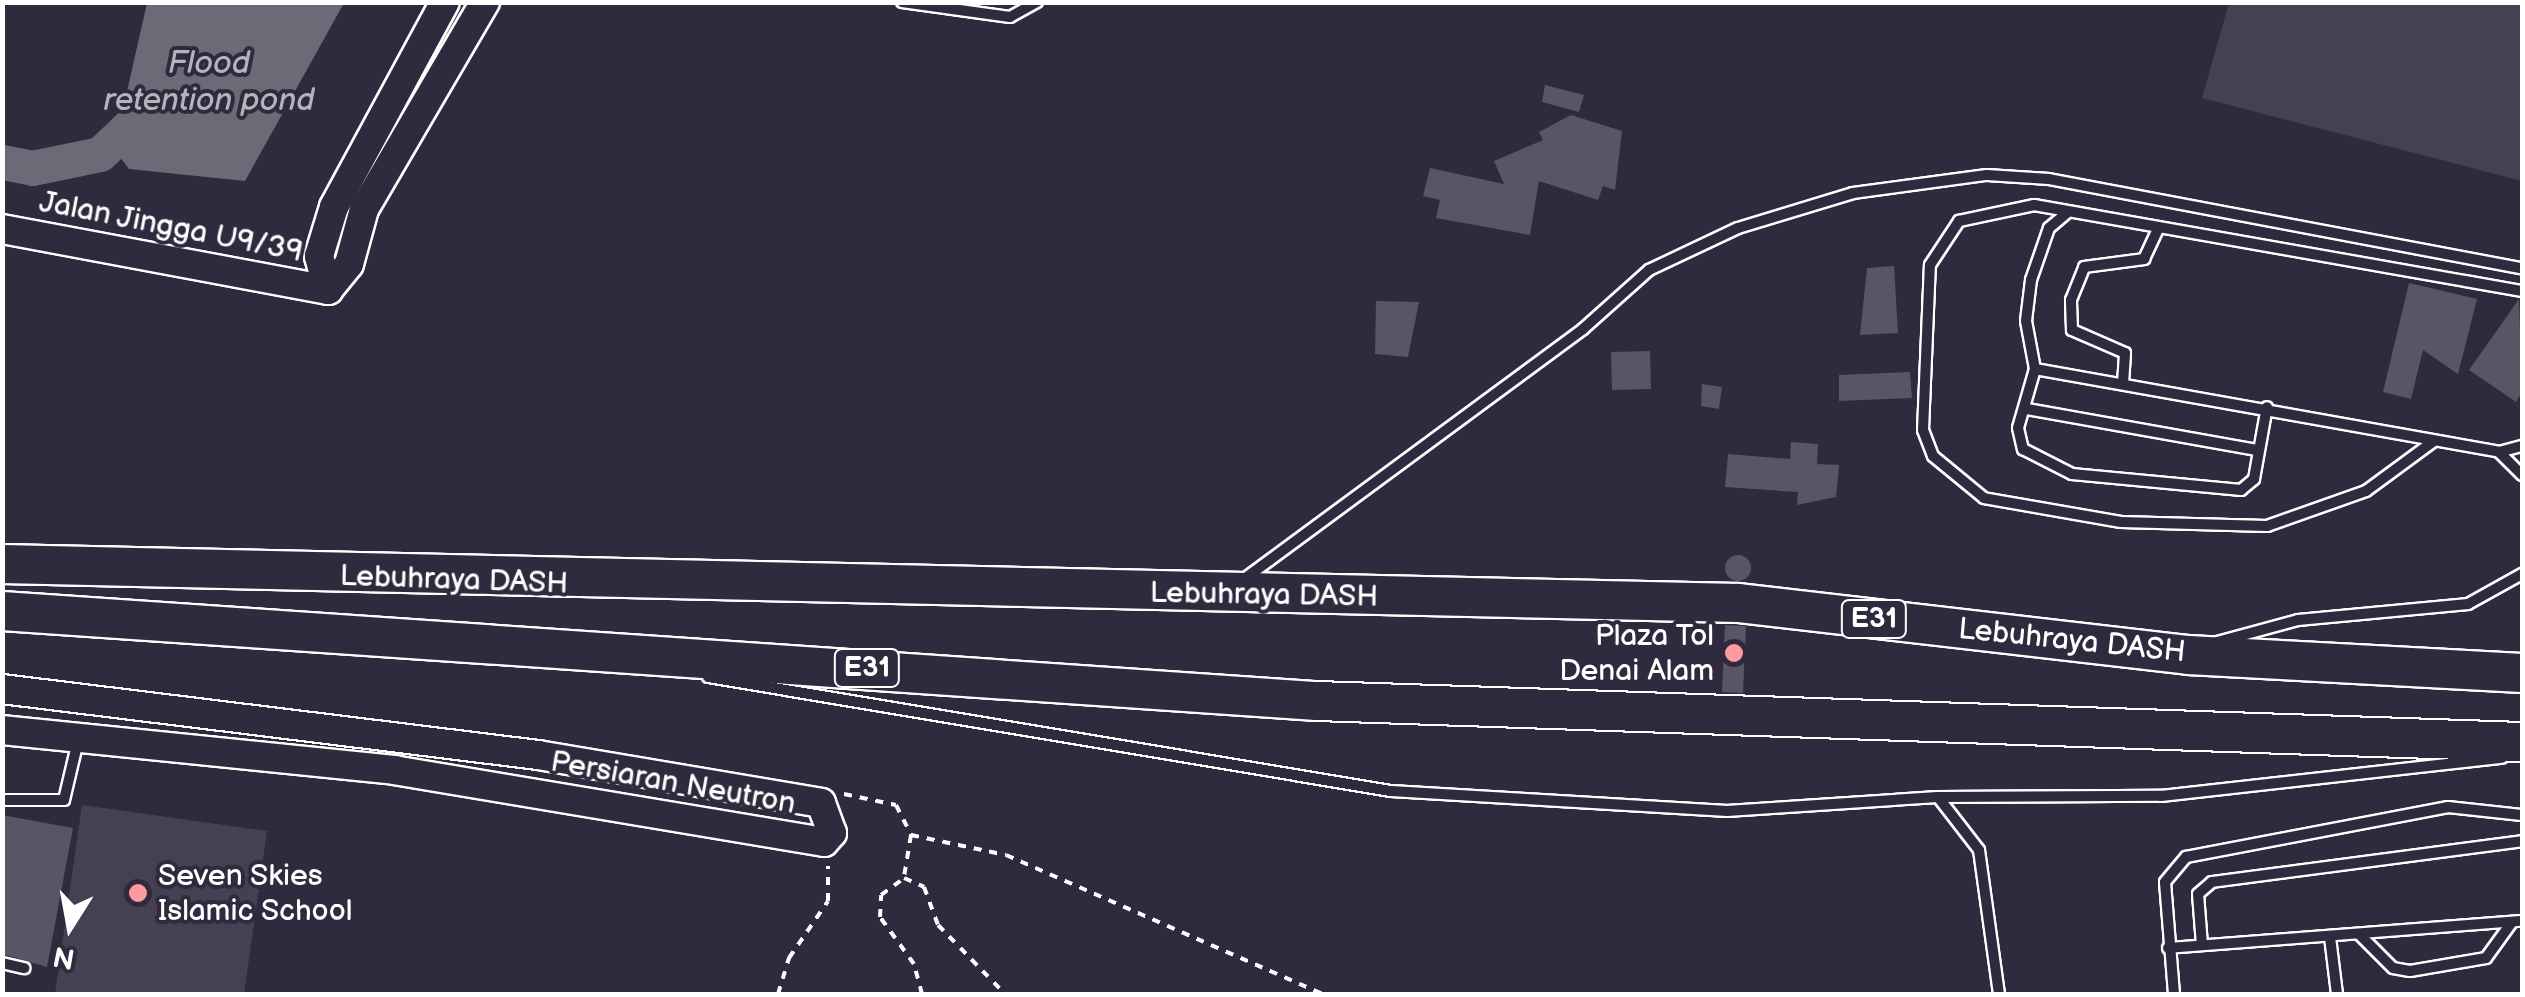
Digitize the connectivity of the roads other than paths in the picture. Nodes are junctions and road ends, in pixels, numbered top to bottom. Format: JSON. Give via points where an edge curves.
{"nodes":[{"id":1,"x":445,"y":2,"type":"edge"},
{"id":2,"x":485,"y":2,"type":"edge"},
{"id":3,"x":902,"y":2,"type":"edge"},
{"id":4,"x":1038,"y":2,"type":"edge"},
{"id":5,"x":2096,"y":189,"type":"junction"},
{"id":6,"x":2068,"y":212,"type":"junction"},
{"id":7,"x":2092,"y":214,"type":"junction"},
{"id":8,"x":2,"y":228,"type":"edge"},
{"id":9,"x":2158,"y":229,"type":"junction"},
{"id":10,"x":2522,"y":268,"type":"edge"},
{"id":11,"x":328,"y":290,"type":"junction"},
{"id":12,"x":2522,"y":292,"type":"edge"},
{"id":13,"x":2035,"y":368,"type":"junction"},
{"id":14,"x":2123,"y":383,"type":"junction"},
{"id":15,"x":2267,"y":407,"type":"junction"},
{"id":16,"x":2026,"y":410,"type":"junction"},
{"id":17,"x":2434,"y":441,"type":"junction"},
{"id":18,"x":2522,"y":446,"type":"edge"},
{"id":19,"x":2258,"y":450,"type":"junction"},
{"id":20,"x":2499,"y":452,"type":"junction"},
{"id":21,"x":2522,"y":475,"type":"edge"},
{"id":22,"x":2,"y":564,"type":"edge"},
{"id":23,"x":2522,"y":574,"type":"edge"},
{"id":24,"x":1224,"y":595,"type":"junction"},
{"id":25,"x":2,"y":610,"type":"edge"},
{"id":26,"x":464,"y":638,"type":"junction"},
{"id":27,"x":2189,"y":655,"type":"junction"},
{"id":28,"x":2522,"y":672,"type":"edge"},
{"id":29,"x":2,"y":689,"type":"edge"},
{"id":30,"x":2,"y":730,"type":"edge"},
{"id":31,"x":78,"y":739,"type":"junction"},
{"id":32,"x":2522,"y":742,"type":"edge"},
{"id":33,"x":2522,"y":755,"type":"edge"},
{"id":34,"x":1938,"y":797,"type":"junction"},
{"id":35,"x":2,"y":800,"type":"edge"},
{"id":36,"x":2522,"y":815,"type":"edge"},
{"id":37,"x":2522,"y":841,"type":"edge"},
{"id":38,"x":2517,"y":921,"type":"edge"},
{"id":39,"x":2360,"y":934,"type":"junction"},
{"id":40,"x":2330,"y":937,"type":"junction"},
{"id":41,"x":2202,"y":945,"type":"junction"},
{"id":42,"x":2168,"y":948,"type":"junction"},
{"id":43,"x":2,"y":964,"type":"edge"},
{"id":44,"x":24,"y":968,"type":"dead end"},
{"id":45,"x":1998,"y":994,"type":"edge"},
{"id":46,"x":2174,"y":994,"type":"edge"},
{"id":47,"x":2338,"y":994,"type":"edge"}],
"edges":[{"from":1,"to":11,"type":"street","via":[[334,207],[320,256]]},
{"from":2,"to":11,"type":"street","via":[[364,209],[349,264]]},
{"from":3,"to":4,"type":"lane","via":[[1010,18]]},
{"from":5,"to":7,"type":"lane"},
{"from":5,"to":10,"type":"lane"},
{"from":5,"to":24,"type":"lane","via":[[1988,175],[1915,181],[1738,228],[1648,270]]},
{"from":6,"to":7,"type":"lane"},
{"from":6,"to":13,"type":"lane","via":[[2049,228],[2031,280],[2026,321]]},
{"from":6,"to":17,"type":"lane","via":[[2034,204],[1960,221],[1930,265],[1923,430],[1933,456],[1984,498],[2121,522],[2266,526],[2366,491]]},
{"from":7,"to":9,"type":"lane"},
{"from":8,"to":11,"type":"street","name":"Jalan Jingga U9/39"},
{"from":9,"to":12,"type":"lane"},
{"from":9,"to":14,"type":"lane","via":[[2144,259],[2084,267],[2071,300],[2072,330],[2125,353]]},
{"from":13,"to":14,"type":"lane"},
{"from":13,"to":16,"type":"lane"},
{"from":14,"to":15,"type":"lane"},
{"from":15,"to":17,"type":"lane"},
{"from":15,"to":19,"type":"lane"},
{"from":16,"to":19,"type":"lane"},
{"from":16,"to":19,"type":"lane","via":[[2023,449],[2072,474],[2241,490],[2254,479]]},
{"from":17,"to":20,"type":"lane"},
{"from":18,"to":20,"type":"lane"},
{"from":20,"to":21,"type":"lane"},
{"from":22,"to":24,"type":"highway","name":"Lebuhraya DASH","number":"E31"},
{"from":23,"to":27,"type":"lane","via":[[2468,604],[2298,620]]},
{"from":24,"to":27,"type":"highway","name":"Lebuhraya DASH","number":"E31","via":[[1739,603]]},
{"from":25,"to":26,"type":"highway","name":"Lebuhraya DASH","number":"E31"},
{"from":26,"to":32,"type":"highway","name":"Lebuhraya DASH","number":"E31","via":[[1317,702]]},
{"from":26,"to":34,"type":"lane","via":[[1391,790],[1727,811]]},
{"from":27,"to":28,"type":"highway","name":"Lebuhraya DASH","number":"E31"},
{"from":29,"to":31,"type":"street","name":"Persiaran Neutron","via":[[538,755],[821,803],[832,833],[824,842],[395,770]]},
{"from":30,"to":31,"type":"street","name":"Persiaran Neutron"},
{"from":31,"to":35,"type":"lane","via":[[64,800]]},
{"from":33,"to":34,"type":"lane","via":[[2161,796]]},
{"from":34,"to":45,"type":"lane","via":[[1979,850]]},
{"from":36,"to":42,"type":"lane","via":[[2448,807],[2186,857],[2165,882]]},
{"from":37,"to":41,"type":"lane","via":[[2212,882],[2198,894]]},
{"from":38,"to":39,"type":"lane"},
{"from":38,"to":39,"type":"lane","via":[[2486,958],[2410,971],[2394,968]]},
{"from":39,"to":40,"type":"lane"},
{"from":40,"to":41,"type":"lane"},
{"from":40,"to":47,"type":"lane"},
{"from":41,"to":42,"type":"lane"},
{"from":42,"to":46,"type":"lane"},
{"from":43,"to":44,"type":"lane"}]}
